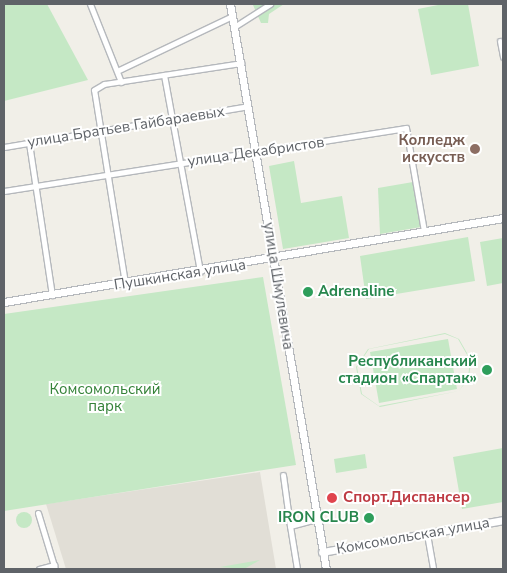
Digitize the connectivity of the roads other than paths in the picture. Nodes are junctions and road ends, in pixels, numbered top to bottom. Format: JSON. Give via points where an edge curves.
{"nodes":[{"id":1,"x":90,"y":4,"type":"edge"},
{"id":2,"x":230,"y":4,"type":"edge"},
{"id":3,"x":270,"y":4,"type":"edge"},
{"id":4,"x":232,"y":16,"type":"junction"},
{"id":5,"x":234,"y":27,"type":"junction"},
{"id":6,"x":500,"y":41,"type":"dead end"},
{"id":7,"x":503,"y":57,"type":"edge"},
{"id":8,"x":241,"y":63,"type":"junction"},
{"id":9,"x":118,"y":70,"type":"junction"},
{"id":10,"x":164,"y":75,"type":"junction"},
{"id":11,"x":121,"y":82,"type":"junction"},
{"id":12,"x":248,"y":106,"type":"junction"},
{"id":13,"x":172,"y":120,"type":"junction"},
{"id":14,"x":98,"y":132,"type":"junction"},
{"id":15,"x":29,"y":143,"type":"junction"},
{"id":16,"x":4,"y":147,"type":"edge"},
{"id":17,"x":257,"y":152,"type":"junction"},
{"id":18,"x":181,"y":163,"type":"junction"},
{"id":19,"x":108,"y":175,"type":"junction"},
{"id":20,"x":37,"y":186,"type":"junction"},
{"id":21,"x":4,"y":192,"type":"edge"},
{"id":22,"x":503,"y":218,"type":"edge"},
{"id":23,"x":424,"y":231,"type":"junction"},
{"id":24,"x":274,"y":259,"type":"junction"},
{"id":25,"x":200,"y":272,"type":"junction"},
{"id":26,"x":125,"y":284,"type":"junction"},
{"id":27,"x":52,"y":295,"type":"junction"},
{"id":28,"x":4,"y":302,"type":"edge"},
{"id":29,"x":283,"y":476,"type":"dead end"},
{"id":30,"x":38,"y":514,"type":"dead end"},
{"id":31,"x":316,"y":519,"type":"junction"},
{"id":32,"x":503,"y":520,"type":"edge"},
{"id":33,"x":290,"y":526,"type":"junction"},
{"id":34,"x":427,"y":534,"type":"junction"},
{"id":35,"x":322,"y":552,"type":"junction"},
{"id":36,"x":54,"y":567,"type":"edge"},
{"id":37,"x":38,"y":569,"type":"edge"},
{"id":38,"x":298,"y":569,"type":"edge"},
{"id":39,"x":326,"y":569,"type":"edge"},
{"id":40,"x":433,"y":569,"type":"edge"}],
"edges":[{"from":1,"to":9,"type":"street"},
{"from":2,"to":4,"type":"main road","name":"улица Шмулевича"},
{"from":3,"to":5,"type":"street"},
{"from":4,"to":5,"type":"main road","name":"улица Шмулевича"},
{"from":4,"to":9,"type":"street"},
{"from":5,"to":8,"type":"main road","name":"улица Шмулевича"},
{"from":6,"to":7,"type":"street"},
{"from":8,"to":10,"type":"street"},
{"from":8,"to":12,"type":"main road","name":"улица Шмулевича"},
{"from":9,"to":11,"type":"street"},
{"from":10,"to":11,"type":"street"},
{"from":10,"to":13,"type":"street"},
{"from":11,"to":14,"type":"street","via":[[94,90]]},
{"from":12,"to":13,"type":"street","name":"улица Братьев Гайбараевых"},
{"from":12,"to":17,"type":"main road","name":"улица Шмулевича"},
{"from":13,"to":14,"type":"street","name":"улица Братьев Гайбараевых"},
{"from":13,"to":18,"type":"street"},
{"from":14,"to":15,"type":"street","name":"улица Братьев Гайбараевых"},
{"from":14,"to":19,"type":"street"},
{"from":15,"to":16,"type":"street","name":"улица Братьев Гайбараевых"},
{"from":15,"to":20,"type":"street"},
{"from":17,"to":18,"type":"street","name":"улица Декабристов"},
{"from":17,"to":23,"type":"street","name":"улица Декабристов","via":[[406,128]]},
{"from":17,"to":24,"type":"main road","name":"улица Шмулевича"},
{"from":18,"to":19,"type":"street","name":"улица Декабристов"},
{"from":18,"to":25,"type":"street"},
{"from":19,"to":20,"type":"street","name":"улица Декабристов"},
{"from":19,"to":26,"type":"street"},
{"from":20,"to":21,"type":"street","name":"улица Декабристов"},
{"from":20,"to":27,"type":"street"},
{"from":22,"to":23,"type":"main road","name":"Пушкинская улица"},
{"from":23,"to":24,"type":"main road","name":"Пушкинская улица"},
{"from":24,"to":25,"type":"main road","name":"Пушкинская улица"},
{"from":24,"to":31,"type":"main road","name":"улица Шмулевича"},
{"from":25,"to":26,"type":"main road","name":"Пушкинская улица"},
{"from":26,"to":27,"type":"main road","name":"Пушкинская улица"},
{"from":27,"to":28,"type":"main road","name":"Пушкинская улица"},
{"from":29,"to":33,"type":"street"},
{"from":30,"to":36,"type":"street"},
{"from":31,"to":33,"type":"street"},
{"from":31,"to":35,"type":"main road","name":"улица Шмулевича"},
{"from":32,"to":34,"type":"main road","name":"Комсомольская улица"},
{"from":33,"to":38,"type":"street"},
{"from":34,"to":35,"type":"main road","name":"Комсомольская улица"},
{"from":34,"to":40,"type":"street"},
{"from":35,"to":39,"type":"main road","name":"улица Шмулевича"},
{"from":36,"to":37,"type":"street"}]}
